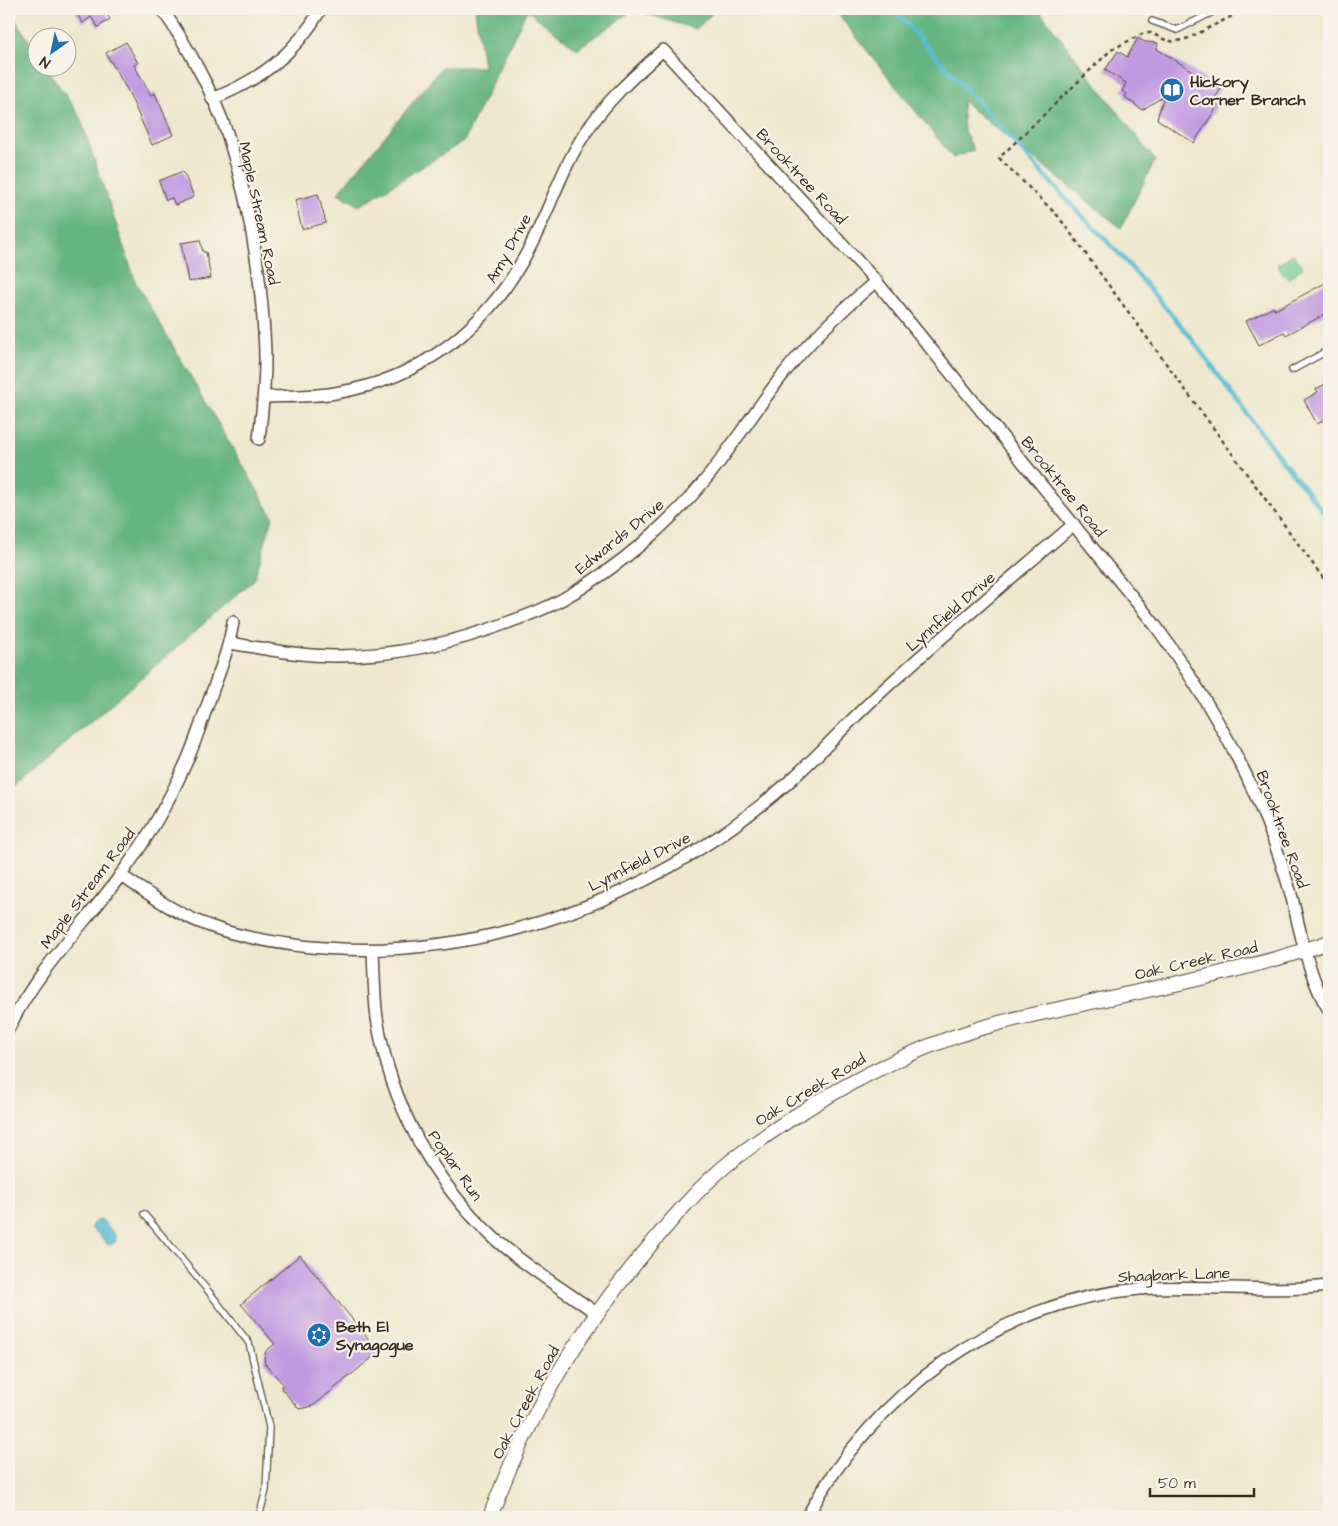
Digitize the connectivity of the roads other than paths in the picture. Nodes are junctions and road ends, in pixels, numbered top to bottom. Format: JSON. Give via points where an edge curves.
{"nodes":[{"id":1,"x":162,"y":9,"type":"edge"},
{"id":2,"x":321,"y":9,"type":"edge"},
{"id":3,"x":1219,"y":9,"type":"edge"},
{"id":4,"x":1152,"y":22,"type":"dead end"},
{"id":5,"x":663,"y":50,"type":"joint"},
{"id":6,"x":212,"y":100,"type":"junction"},
{"id":7,"x":876,"y":281,"type":"junction"},
{"id":8,"x":1329,"y":350,"type":"edge"},
{"id":9,"x":1292,"y":370,"type":"dead end"},
{"id":10,"x":264,"y":397,"type":"junction"},
{"id":11,"x":258,"y":439,"type":"dead end"},
{"id":12,"x":1074,"y":524,"type":"junction"},
{"id":13,"x":233,"y":622,"type":"dead end"},
{"id":14,"x":230,"y":643,"type":"junction"},
{"id":15,"x":120,"y":875,"type":"junction"},
{"id":16,"x":1329,"y":942,"type":"edge"},
{"id":17,"x":372,"y":950,"type":"junction"},
{"id":18,"x":1306,"y":950,"type":"junction"},
{"id":19,"x":1329,"y":1010,"type":"edge"},
{"id":20,"x":9,"y":1028,"type":"edge"},
{"id":21,"x":144,"y":1214,"type":"dead end"},
{"id":22,"x":1329,"y":1286,"type":"edge"},
{"id":23,"x":596,"y":1314,"type":"junction"},
{"id":24,"x":259,"y":1517,"type":"edge"},
{"id":25,"x":490,"y":1517,"type":"edge"},
{"id":26,"x":807,"y":1517,"type":"edge"}],
"edges":[{"from":1,"to":6,"type":"street","name":"Maple Stream Road"},
{"from":2,"to":6,"type":"street","via":[[297,43],[280,60],[258,77]]},
{"from":3,"to":4,"type":"lane","via":[[1177,30]]},
{"from":5,"to":7,"type":"street","name":"Brooktree Road"},
{"from":5,"to":10,"type":"street","name":"Amy Drive","via":[[602,109],[568,162],[516,274],[498,299],[456,341],[414,367],[368,385],[319,395]]},
{"from":6,"to":10,"type":"street","name":"Maple Stream Road","via":[[240,180],[253,244],[264,334]]},
{"from":7,"to":12,"type":"street","name":"Brooktree Road"},
{"from":7,"to":14,"type":"street","name":"Edwards Drive","via":[[814,338],[787,369],[711,473],[686,501],[609,569],[562,600],[492,629],[452,642],[406,651],[336,656],[298,654]]},
{"from":8,"to":9,"type":"lane"},
{"from":10,"to":11,"type":"street","name":"Maple Stream Road"},
{"from":12,"to":17,"type":"street","name":"Lynnfield Drive","via":[[880,692],[793,778],[694,852],[640,882],[554,918],[464,940]]},
{"from":12,"to":18,"type":"street","name":"Brooktree Road","via":[[1180,658],[1210,705],[1260,804]]},
{"from":13,"to":14,"type":"street","name":"Maple Stream Road"},
{"from":14,"to":15,"type":"street","name":"Maple Stream Road","via":[[186,765],[166,805]]},
{"from":15,"to":17,"type":"street","name":"Lynnfield Drive","via":[[181,913],[238,935],[319,948]]},
{"from":15,"to":20,"type":"street","name":"Maple Stream Road","via":[[38,978]]},
{"from":16,"to":18,"type":"street","name":"Oak Creek Road"},
{"from":17,"to":23,"type":"street","name":"Poplar Run","via":[[377,1017],[383,1047],[403,1110],[418,1142],[452,1192],[495,1238]]},
{"from":18,"to":19,"type":"street","name":"Brooktree Road"},
{"from":18,"to":23,"type":"street","name":"Oak Creek Road","via":[[1183,982],[1003,1022],[924,1048],[881,1067],[804,1110],[729,1162],[670,1222]]},
{"from":21,"to":24,"type":"lane","via":[[249,1343],[269,1427],[266,1490]]},
{"from":22,"to":26,"type":"street","name":"Shagbark Lane","via":[[1108,1292],[1048,1308],[982,1337],[940,1364],[884,1413],[856,1444]]},
{"from":23,"to":25,"type":"street","name":"Oak Creek Road","via":[[543,1399],[509,1468]]}]}
